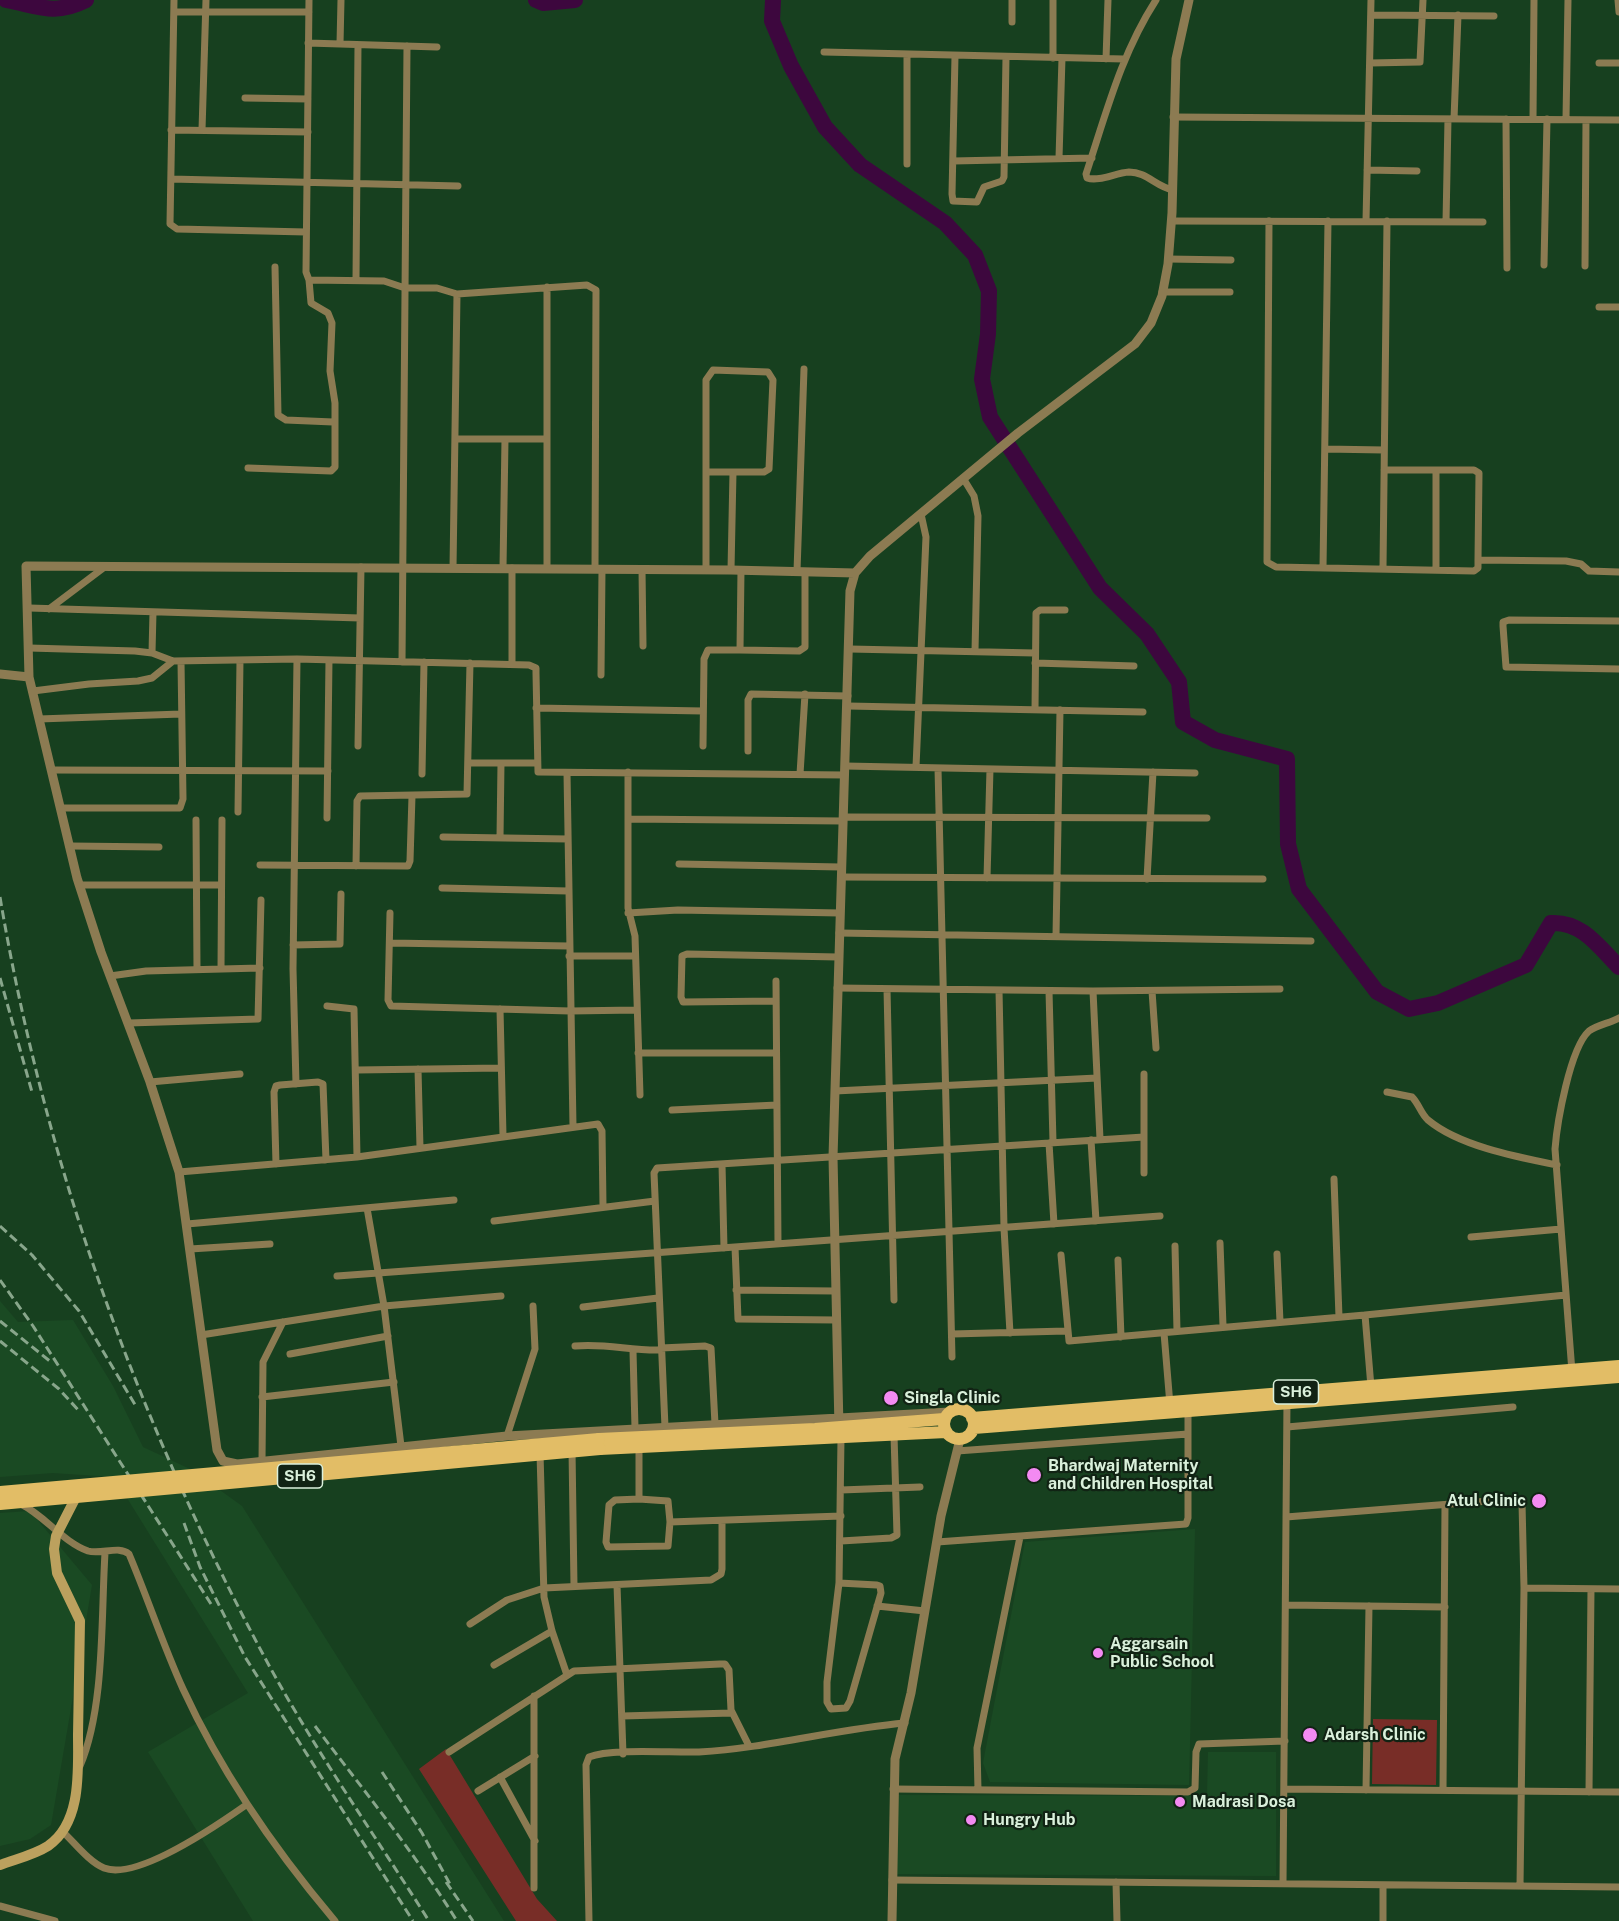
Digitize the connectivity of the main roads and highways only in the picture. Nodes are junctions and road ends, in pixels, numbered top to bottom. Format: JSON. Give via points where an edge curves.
{"nodes":[{"id":1,"x":1619,"y":1366,"type":"edge"},
{"id":2,"x":1572,"y":1375,"type":"junction"},
{"id":3,"x":1619,"y":1377,"type":"edge"},
{"id":4,"x":1287,"y":1398,"type":"junction"},
{"id":5,"x":1170,"y":1407,"type":"junction"},
{"id":6,"x":947,"y":1416,"type":"junction"},
{"id":7,"x":973,"y":1423,"type":"junction"},
{"id":8,"x":839,"y":1428,"type":"junction"},
{"id":9,"x":946,"y":1432,"type":"junction"},
{"id":10,"x":600,"y":1444,"type":"junction"},
{"id":11,"x":0,"y":1492,"type":"edge"},
{"id":12,"x":76,"y":1497,"type":"junction"},
{"id":13,"x":0,"y":1504,"type":"edge"},
{"id":14,"x":0,"y":1865,"type":"edge"}],
"edges":[{"from":1,"to":2,"type":"main road","number":"SH6"},
{"from":2,"to":3,"type":"main road","number":"SH6"},
{"from":2,"to":4,"type":"main road","number":"SH6"},
{"from":4,"to":5,"type":"main road","number":"SH6"},
{"from":4,"to":5,"type":"main road","number":"SH6","via":[[1188,1411]]},
{"from":5,"to":7,"type":"main road","number":"SH6"},
{"from":6,"to":7,"type":"main road","number":"SH6","via":[[960,1410]]},
{"from":6,"to":8,"type":"main road","number":"SH6"},
{"from":6,"to":9,"type":"main road"},
{"from":7,"to":9,"type":"main road","number":"SH6","via":[[971,1434],[959,1445]]},
{"from":8,"to":9,"type":"main road","number":"SH6","via":[[894,1435]]},
{"from":8,"to":10,"type":"main road","number":"SH6"},
{"from":8,"to":10,"type":"main road","number":"SH6","via":[[639,1448]]},
{"from":10,"to":11,"type":"main road","number":"SH6","bridge":true},
{"from":10,"to":12,"type":"main road","number":"SH6","bridge":true},
{"from":12,"to":13,"type":"main road","number":"SH6","bridge":true},
{"from":12,"to":14,"type":"main road","bridge":true,"via":[[54,1548],[57,1573],[80,1621],[74,1803],[62,1831],[51,1844]]}]}
